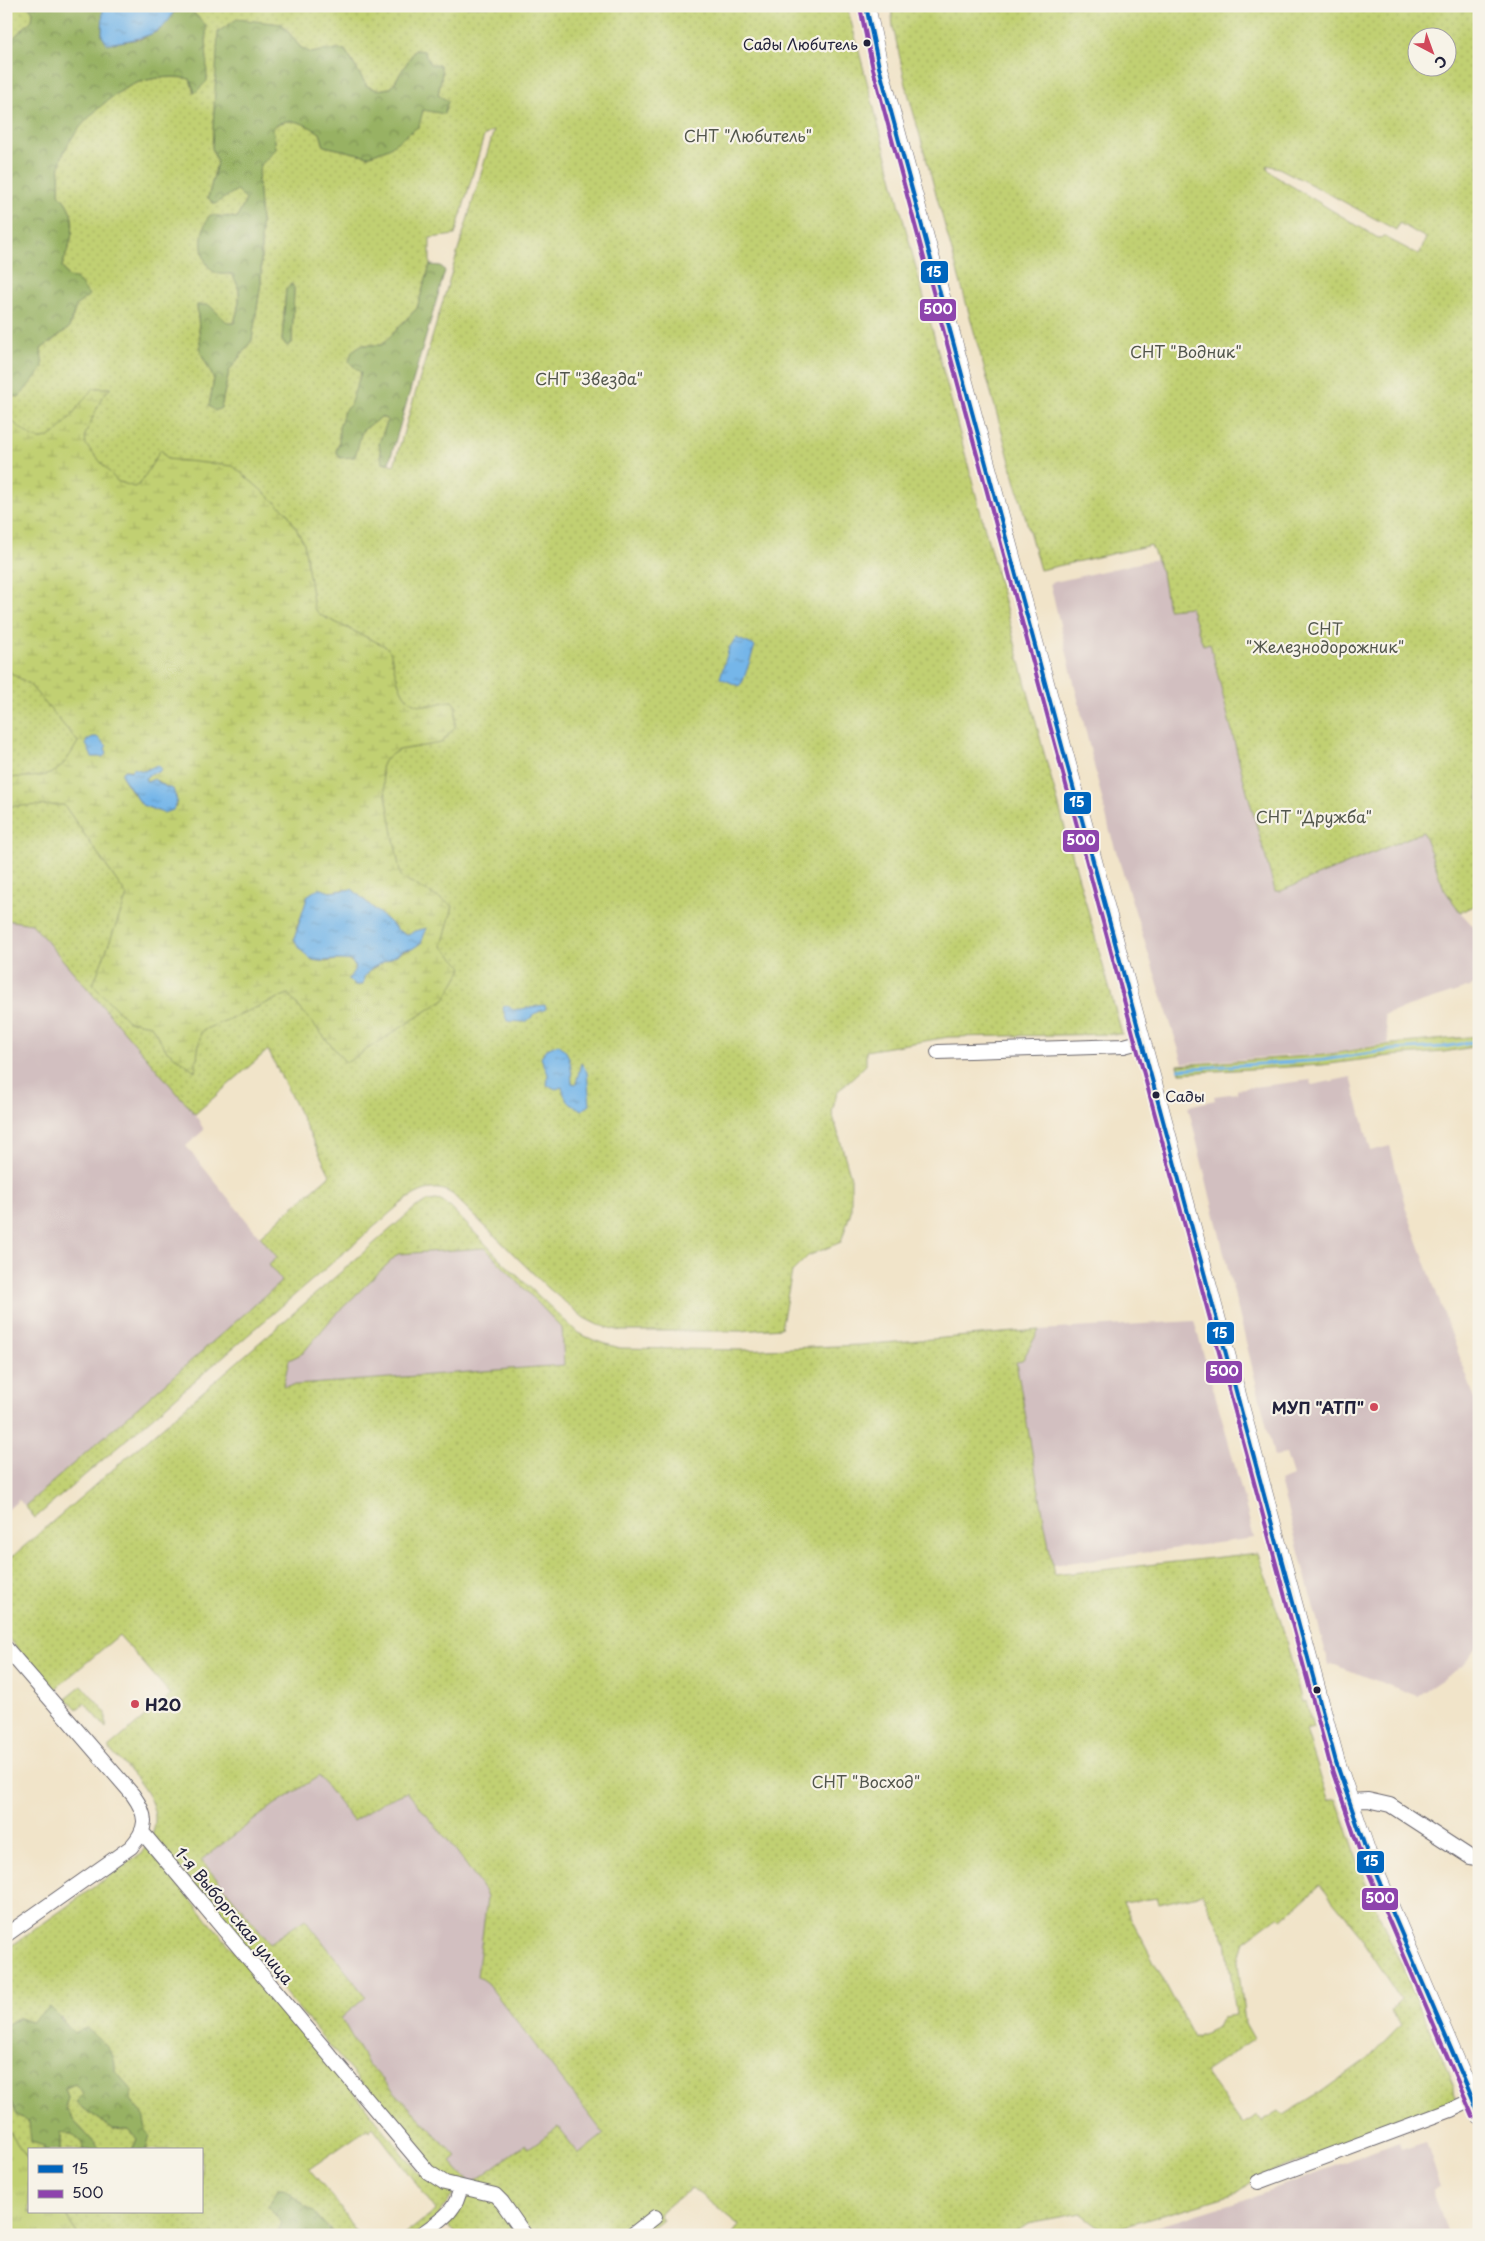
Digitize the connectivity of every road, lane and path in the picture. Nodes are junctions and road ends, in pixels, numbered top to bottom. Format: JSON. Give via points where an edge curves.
{"nodes":[{"id":1,"x":866,"y":6,"type":"edge"},
{"id":2,"x":1143,"y":1041,"type":"junction"},
{"id":3,"x":938,"y":1052,"type":"dead end"},
{"id":4,"x":6,"y":1648,"type":"edge"},
{"id":5,"x":1349,"y":1801,"type":"junction"},
{"id":6,"x":142,"y":1832,"type":"junction"},
{"id":7,"x":1479,"y":1859,"type":"edge"},
{"id":8,"x":6,"y":1935,"type":"edge"},
{"id":9,"x":1476,"y":2107,"type":"edge"},
{"id":10,"x":1258,"y":2182,"type":"dead end"},
{"id":11,"x":460,"y":2188,"type":"junction"},
{"id":12,"x":655,"y":2217,"type":"dead end"},
{"id":13,"x":420,"y":2235,"type":"edge"},
{"id":14,"x":525,"y":2235,"type":"edge"},
{"id":15,"x":632,"y":2235,"type":"edge"}],
"edges":[{"from":1,"to":2,"type":"main road","via":[[879,67]]},
{"from":2,"to":3,"type":"street","via":[[1124,1046]]},
{"from":2,"to":5,"type":"main road","via":[[1318,1698]]},
{"from":4,"to":6,"type":"street","via":[[133,1795],[143,1811]]},
{"from":5,"to":7,"type":"street","via":[[1368,1800],[1390,1805],[1470,1857]]},
{"from":5,"to":9,"type":"main road","via":[[1373,1869]]},
{"from":6,"to":8,"type":"street","via":[[131,1847]]},
{"from":6,"to":11,"type":"street","name":"1-я Выборгская улица","via":[[421,2165],[438,2180]]},
{"from":9,"to":10,"type":"street","via":[[1451,2110]]},
{"from":11,"to":13,"type":"street","via":[[456,2204],[449,2214]]},
{"from":11,"to":14,"type":"street","name":"1-я Выборгская улица","via":[[495,2195]]},
{"from":12,"to":15,"type":"street"}]}
